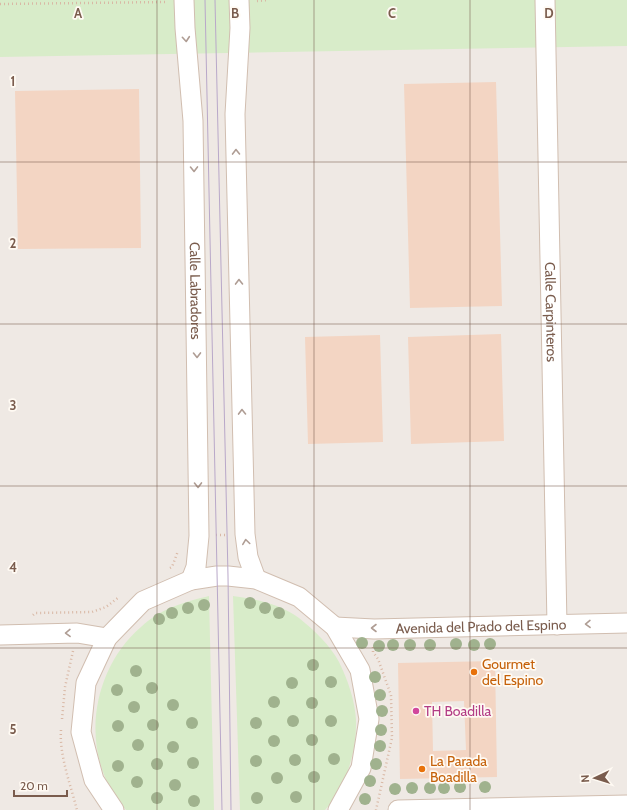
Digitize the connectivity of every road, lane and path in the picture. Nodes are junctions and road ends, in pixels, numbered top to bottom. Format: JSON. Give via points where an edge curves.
{"nodes":[{"id":1,"x":246,"y":0,"type":"edge"},
{"id":2,"x":269,"y":0,"type":"edge"},
{"id":3,"x":545,"y":0,"type":"edge"},
{"id":4,"x":177,"y":1,"type":"edge"},
{"id":5,"x":0,"y":4,"type":"edge"},
{"id":6,"x":245,"y":534,"type":"junction"},
{"id":7,"x":199,"y":536,"type":"junction"},
{"id":8,"x":166,"y":570,"type":"dead end"},
{"id":9,"x":256,"y":579,"type":"junction"},
{"id":10,"x":191,"y":580,"type":"junction"},
{"id":11,"x":123,"y":594,"type":"dead end"},
{"id":12,"x":627,"y":623,"type":"edge"},
{"id":13,"x":557,"y":625,"type":"junction"},
{"id":14,"x":335,"y":627,"type":"junction"},
{"id":15,"x":5,"y":634,"type":"edge"},
{"id":16,"x":107,"y":638,"type":"junction"},
{"id":17,"x":627,"y":805,"type":"edge"},
{"id":18,"x":560,"y":808,"type":"edge"},
{"id":19,"x":114,"y":810,"type":"edge"},
{"id":20,"x":338,"y":810,"type":"edge"},
{"id":21,"x":398,"y":810,"type":"edge"}],
"edges":[{"from":1,"to":2,"type":"path"},
{"from":6,"to":1,"type":"street","one_way":true,"via":[[235,114],[240,28]]},
{"from":3,"to":13,"type":"street","name":"Calle Carpinteros"},
{"from":4,"to":5,"type":"path"},
{"from":4,"to":7,"type":"street","name":"Calle Labradores","one_way":true,"via":[[185,28],[193,121]]},
{"from":6,"to":7,"type":"path"},
{"from":9,"to":6,"type":"street","one_way":true,"via":[[248,557]]},
{"from":7,"to":8,"type":"path","via":[[183,538],[172,567]]},
{"from":7,"to":10,"type":"street","name":"Calle Labradores","via":[[196,567]]},
{"from":9,"to":10,"type":"street","via":[[217,576]]},
{"from":9,"to":14,"type":"street","via":[[300,597]]},
{"from":10,"to":16,"type":"street","via":[[143,601]]},
{"from":11,"to":15,"type":"path","via":[[106,607],[92,612],[35,613]]},
{"from":12,"to":13,"type":"street","name":"Avenida del Prado del Espino","one_way":true},
{"from":13,"to":14,"type":"street","name":"Avenida del Prado del Espino","one_way":true,"via":[[374,629]]},
{"from":14,"to":20,"type":"street","via":[[360,670],[369,719],[361,768]]},
{"from":16,"to":15,"type":"street","one_way":true,"via":[[77,633]]},
{"from":16,"to":19,"type":"street","via":[[86,683],[82,732],[94,780]]},
{"from":17,"to":18,"type":"street"},
{"from":18,"to":21,"type":"street"}]}
